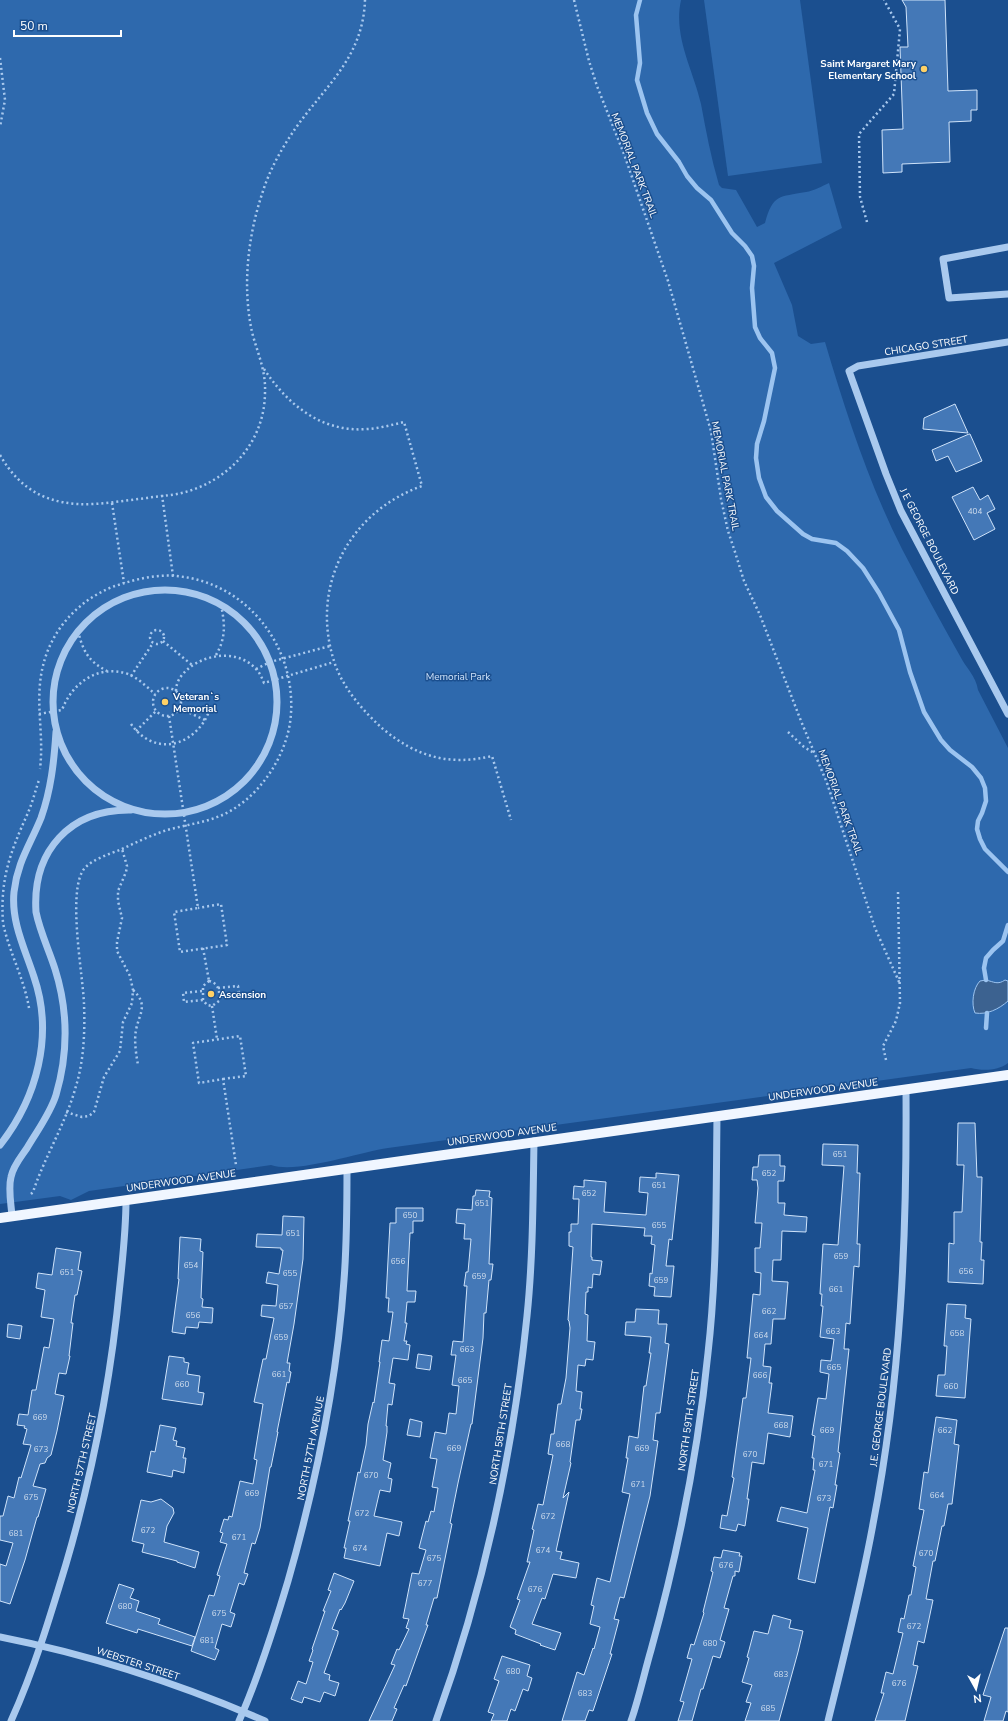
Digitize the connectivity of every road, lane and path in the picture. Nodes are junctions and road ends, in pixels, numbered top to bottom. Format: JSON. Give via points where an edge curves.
{"nodes":[{"id":1,"x":364,"y":0,"type":"edge"},
{"id":2,"x":574,"y":0,"type":"edge"},
{"id":3,"x":884,"y":0,"type":"edge"},
{"id":4,"x":0,"y":58,"type":"edge"},
{"id":5,"x":0,"y":127,"type":"edge"},
{"id":6,"x":867,"y":222,"type":"dead end"},
{"id":7,"x":1008,"y":247,"type":"edge"},
{"id":8,"x":1008,"y":294,"type":"edge"},
{"id":9,"x":1008,"y":342,"type":"edge"},
{"id":10,"x":263,"y":367,"type":"junction"},
{"id":11,"x":849,"y":371,"type":"joint"},
{"id":12,"x":0,"y":455,"type":"edge"},
{"id":13,"x":162,"y":495,"type":"junction"},
{"id":14,"x":112,"y":503,"type":"junction"},
{"id":15,"x":173,"y":576,"type":"junction"},
{"id":16,"x":124,"y":583,"type":"junction"},
{"id":17,"x":221,"y":606,"type":"junction"},
{"id":18,"x":78,"y":631,"type":"junction"},
{"id":19,"x":163,"y":641,"type":"junction"},
{"id":20,"x":153,"y":643,"type":"junction"},
{"id":21,"x":330,"y":646,"type":"junction"},
{"id":22,"x":216,"y":655,"type":"junction"},
{"id":23,"x":283,"y":659,"type":"junction"},
{"id":24,"x":270,"y":662,"type":"junction"},
{"id":25,"x":334,"y":662,"type":"junction"},
{"id":26,"x":192,"y":666,"type":"junction"},
{"id":27,"x":256,"y":669,"type":"junction"},
{"id":28,"x":107,"y":672,"type":"junction"},
{"id":29,"x":131,"y":676,"type":"junction"},
{"id":30,"x":288,"y":676,"type":"junction"},
{"id":31,"x":275,"y":680,"type":"junction"},
{"id":32,"x":176,"y":691,"type":"junction"},
{"id":33,"x":155,"y":694,"type":"junction"},
{"id":34,"x":179,"y":708,"type":"junction"},
{"id":35,"x":156,"y":711,"type":"junction"},
{"id":36,"x":53,"y":712,"type":"junction"},
{"id":37,"x":209,"y":712,"type":"dead end"},
{"id":38,"x":1008,"y":714,"type":"edge"},
{"id":39,"x":169,"y":716,"type":"junction"},
{"id":40,"x":206,"y":720,"type":"junction"},
{"id":41,"x":131,"y":724,"type":"dead end"},
{"id":42,"x":57,"y":730,"type":"junction"},
{"id":43,"x":136,"y":731,"type":"junction"},
{"id":44,"x":788,"y":732,"type":"dead end"},
{"id":45,"x":173,"y":743,"type":"junction"},
{"id":46,"x":815,"y":754,"type":"junction"},
{"id":47,"x":135,"y":810,"type":"junction"},
{"id":48,"x":183,"y":812,"type":"junction"},
{"id":49,"x":511,"y":820,"type":"dead end"},
{"id":50,"x":186,"y":826,"type":"junction"},
{"id":51,"x":122,"y":849,"type":"junction"},
{"id":52,"x":898,"y":892,"type":"dead end"},
{"id":53,"x":198,"y":908,"type":"junction"},
{"id":54,"x":204,"y":948,"type":"junction"},
{"id":55,"x":209,"y":981,"type":"junction"},
{"id":56,"x":900,"y":984,"type":"junction"},
{"id":57,"x":218,"y":988,"type":"junction"},
{"id":58,"x":133,"y":990,"type":"junction"},
{"id":59,"x":202,"y":991,"type":"junction"},
{"id":60,"x":220,"y":997,"type":"junction"},
{"id":61,"x":203,"y":1000,"type":"junction"},
{"id":62,"x":212,"y":1006,"type":"junction"},
{"id":63,"x":218,"y":1039,"type":"junction"},
{"id":64,"x":886,"y":1060,"type":"dead end"},
{"id":65,"x":138,"y":1065,"type":"dead end"},
{"id":66,"x":1008,"y":1075,"type":"edge"},
{"id":67,"x":223,"y":1080,"type":"junction"},
{"id":68,"x":906,"y":1090,"type":"junction"},
{"id":69,"x":66,"y":1112,"type":"junction"},
{"id":70,"x":717,"y":1116,"type":"junction"},
{"id":71,"x":534,"y":1141,"type":"junction"},
{"id":72,"x":0,"y":1145,"type":"edge"},
{"id":73,"x":236,"y":1165,"type":"dead end"},
{"id":74,"x":347,"y":1168,"type":"junction"},
{"id":75,"x":31,"y":1194,"type":"dead end"},
{"id":76,"x":126,"y":1200,"type":"junction"},
{"id":77,"x":12,"y":1216,"type":"junction"},
{"id":78,"x":0,"y":1218,"type":"edge"},
{"id":79,"x":0,"y":1637,"type":"edge"},
{"id":80,"x":41,"y":1645,"type":"junction"},
{"id":81,"x":243,"y":1712,"type":"junction"},
{"id":82,"x":11,"y":1721,"type":"edge"},
{"id":83,"x":239,"y":1721,"type":"edge"},
{"id":84,"x":265,"y":1721,"type":"edge"},
{"id":85,"x":436,"y":1721,"type":"edge"},
{"id":86,"x":631,"y":1721,"type":"edge"},
{"id":87,"x":828,"y":1721,"type":"edge"}],
"edges":[{"from":1,"to":10,"type":"path","via":[[362,27],[352,53],[284,146],[263,190],[256,215],[247,283],[252,331]]},
{"from":2,"to":46,"type":"path","name":"MEMORIAL PARK TRAIL","via":[[596,86],[627,161],[668,281],[711,431],[724,512],[735,552]]},
{"from":3,"to":6,"type":"path","via":[[900,29],[894,94],[859,134],[860,197]]},
{"from":4,"to":5,"type":"path","via":[[5,100]]},
{"from":7,"to":8,"type":"street","via":[[943,259],[949,298]]},
{"from":9,"to":11,"type":"street","name":"CHICAGO STREET","via":[[858,366]]},
{"from":10,"to":13,"type":"path","via":[[265,392],[262,420],[257,433],[238,462],[208,484],[178,494]]},
{"from":10,"to":21,"type":"path","via":[[275,386],[289,400],[317,420],[333,426],[367,430],[404,422],[422,486],[405,492],[374,513],[340,555],[329,588]]},
{"from":11,"to":38,"type":"street","name":"J E GEORGE BOULEVARD","via":[[901,511]]},
{"from":12,"to":14,"type":"path","via":[[22,483],[44,497],[75,504]]},
{"from":13,"to":14,"type":"path"},
{"from":13,"to":15,"type":"path"},
{"from":14,"to":16,"type":"path"},
{"from":15,"to":16,"type":"path","via":[[136,579]]},
{"from":15,"to":23,"type":"path","via":[[205,582],[248,606],[269,630]]},
{"from":16,"to":36,"type":"path","via":[[91,597],[66,620],[56,634],[44,662],[38,691],[39,714]]},
{"from":17,"to":18,"type":"street","via":[[205,597],[158,590],[124,598],[106,606]]},
{"from":17,"to":22,"type":"path","via":[[225,624],[223,640]]},
{"from":17,"to":24,"type":"street","via":[[229,609],[243,621],[257,637]]},
{"from":18,"to":28,"type":"path","via":[[82,645],[91,660]]},
{"from":18,"to":36,"type":"street","via":[[60,663],[55,682]]},
{"from":19,"to":20,"type":"path"},
{"from":19,"to":20,"type":"path","via":[[164,634],[156,630],[151,634],[150,639]]},
{"from":19,"to":26,"type":"path"},
{"from":20,"to":29,"type":"path"},
{"from":21,"to":23,"type":"path"},
{"from":21,"to":25,"type":"path"},
{"from":22,"to":26,"type":"path"},
{"from":22,"to":27,"type":"path","via":[[237,658]]},
{"from":23,"to":24,"type":"path"},
{"from":23,"to":30,"type":"path"},
{"from":24,"to":27,"type":"path"},
{"from":24,"to":31,"type":"street"},
{"from":25,"to":30,"type":"path"},
{"from":25,"to":49,"type":"path","via":[[362,708],[374,721],[406,745],[418,752],[448,760],[492,756]]},
{"from":26,"to":32,"type":"path","via":[[180,677]]},
{"from":27,"to":31,"type":"path","via":[[264,683]]},
{"from":28,"to":29,"type":"path","via":[[120,672]]},
{"from":28,"to":36,"type":"path","via":[[79,683],[66,699],[62,710]]},
{"from":29,"to":33,"type":"path"},
{"from":30,"to":31,"type":"path"},
{"from":30,"to":50,"type":"path","via":[[290,722],[279,757],[271,771],[248,798],[236,807],[222,815]]},
{"from":31,"to":48,"type":"street","via":[[277,715],[262,759],[250,775],[221,799]]},
{"from":32,"to":33,"type":"path","via":[[163,688]]},
{"from":32,"to":34,"type":"path","via":[[180,697]]},
{"from":33,"to":35,"type":"path","via":[[153,703]]},
{"from":34,"to":39,"type":"path","via":[[175,714]]},
{"from":34,"to":40,"type":"path"},
{"from":35,"to":39,"type":"path"},
{"from":35,"to":43,"type":"path"},
{"from":36,"to":42,"type":"street"},
{"from":37,"to":40,"type":"path"},
{"from":39,"to":45,"type":"path"},
{"from":40,"to":45,"type":"path","via":[[191,737]]},
{"from":41,"to":43,"type":"path"},
{"from":42,"to":47,"type":"street","via":[[65,752],[88,784],[109,799]]},
{"from":42,"to":72,"type":"street","via":[[49,793],[19,864],[14,893],[17,926],[35,978],[41,1005],[41,1054],[24,1109]]},
{"from":43,"to":45,"type":"path","via":[[149,741]]},
{"from":44,"to":46,"type":"path"},
{"from":45,"to":48,"type":"path"},
{"from":46,"to":56,"type":"path","name":"MEMORIAL PARK TRAIL","via":[[836,808],[875,928]]},
{"from":47,"to":48,"type":"street","via":[[158,813]]},
{"from":47,"to":77,"type":"street","via":[[102,812],[88,816],[74,825],[62,834],[51,848],[38,875],[36,912],[60,986],[65,1018],[63,1062],[56,1095],[11,1175]]},
{"from":48,"to":50,"type":"path"},
{"from":50,"to":51,"type":"path","via":[[167,830]]},
{"from":50,"to":53,"type":"path"},
{"from":51,"to":58,"type":"path","via":[[127,866],[118,891],[122,918],[117,951],[130,976]]},
{"from":51,"to":69,"type":"path","via":[[87,866],[81,872],[78,881],[76,918],[84,1006],[83,1046],[76,1087]]},
{"from":52,"to":56,"type":"path"},
{"from":53,"to":54,"type":"path","via":[[221,904],[227,945]]},
{"from":53,"to":54,"type":"path","via":[[174,912],[180,952]]},
{"from":54,"to":55,"type":"path"},
{"from":55,"to":57,"type":"path"},
{"from":55,"to":59,"type":"path","via":[[203,986]]},
{"from":56,"to":64,"type":"path","name":"MEMORIAL PARK TRAIL","via":[[900,1003],[896,1021],[883,1046]]},
{"from":57,"to":60,"type":"path"},
{"from":57,"to":60,"type":"path","via":[[238,986],[239,994]]},
{"from":58,"to":65,"type":"path","via":[[139,995],[142,1008],[136,1030]]},
{"from":58,"to":69,"type":"path","via":[[132,1003],[123,1022],[120,1051],[104,1077],[94,1112],[89,1116]]},
{"from":59,"to":61,"type":"path"},
{"from":59,"to":61,"type":"path","via":[[183,993],[183,998],[184,1002]]},
{"from":60,"to":62,"type":"path","via":[[218,1003]]},
{"from":61,"to":62,"type":"path","via":[[206,1005]]},
{"from":62,"to":63,"type":"path"},
{"from":63,"to":67,"type":"path","via":[[240,1036],[246,1076]]},
{"from":63,"to":67,"type":"path","via":[[193,1042],[199,1083]]},
{"from":66,"to":68,"type":"main road","name":"UNDERWOOD AVENUE"},
{"from":67,"to":73,"type":"path"},
{"from":68,"to":70,"type":"main road","name":"UNDERWOOD AVENUE"},
{"from":68,"to":87,"type":"street","name":"J.E. GEORGE BOULEVARD","via":[[904,1271],[886,1446],[851,1630]]},
{"from":69,"to":75,"type":"path"},
{"from":70,"to":71,"type":"main road","name":"UNDERWOOD AVENUE"},
{"from":70,"to":86,"type":"street","name":"NORTH 59TH STREET","via":[[716,1227],[708,1353],[692,1466],[663,1608]]},
{"from":71,"to":74,"type":"main road","name":"UNDERWOOD AVENUE"},
{"from":71,"to":85,"type":"street","name":"NORTH 58TH STREET","via":[[532,1250],[527,1315],[501,1489],[472,1611]]},
{"from":74,"to":76,"type":"main road","name":"UNDERWOOD AVENUE"},
{"from":74,"to":81,"type":"street","name":"NORTH 57TH AVENUE","via":[[344,1288],[319,1462],[275,1626]]},
{"from":76,"to":77,"type":"main road","name":"UNDERWOOD AVENUE"},
{"from":76,"to":80,"type":"street","name":"NORTH 57TH STREET","via":[[126,1225],[117,1312],[103,1410],[76,1528]]},
{"from":77,"to":78,"type":"main road","name":"UNDERWOOD AVENUE"},
{"from":79,"to":80,"type":"street","name":"WEBSTER STREET"},
{"from":80,"to":81,"type":"street","name":"WEBSTER STREET","via":[[107,1662]]},
{"from":80,"to":82,"type":"street","name":"NORTH 57TH STREET"},
{"from":81,"to":83,"type":"street","name":"NORTH 57TH AVENUE"},
{"from":81,"to":84,"type":"street","name":"WEBSTER STREET"}]}
